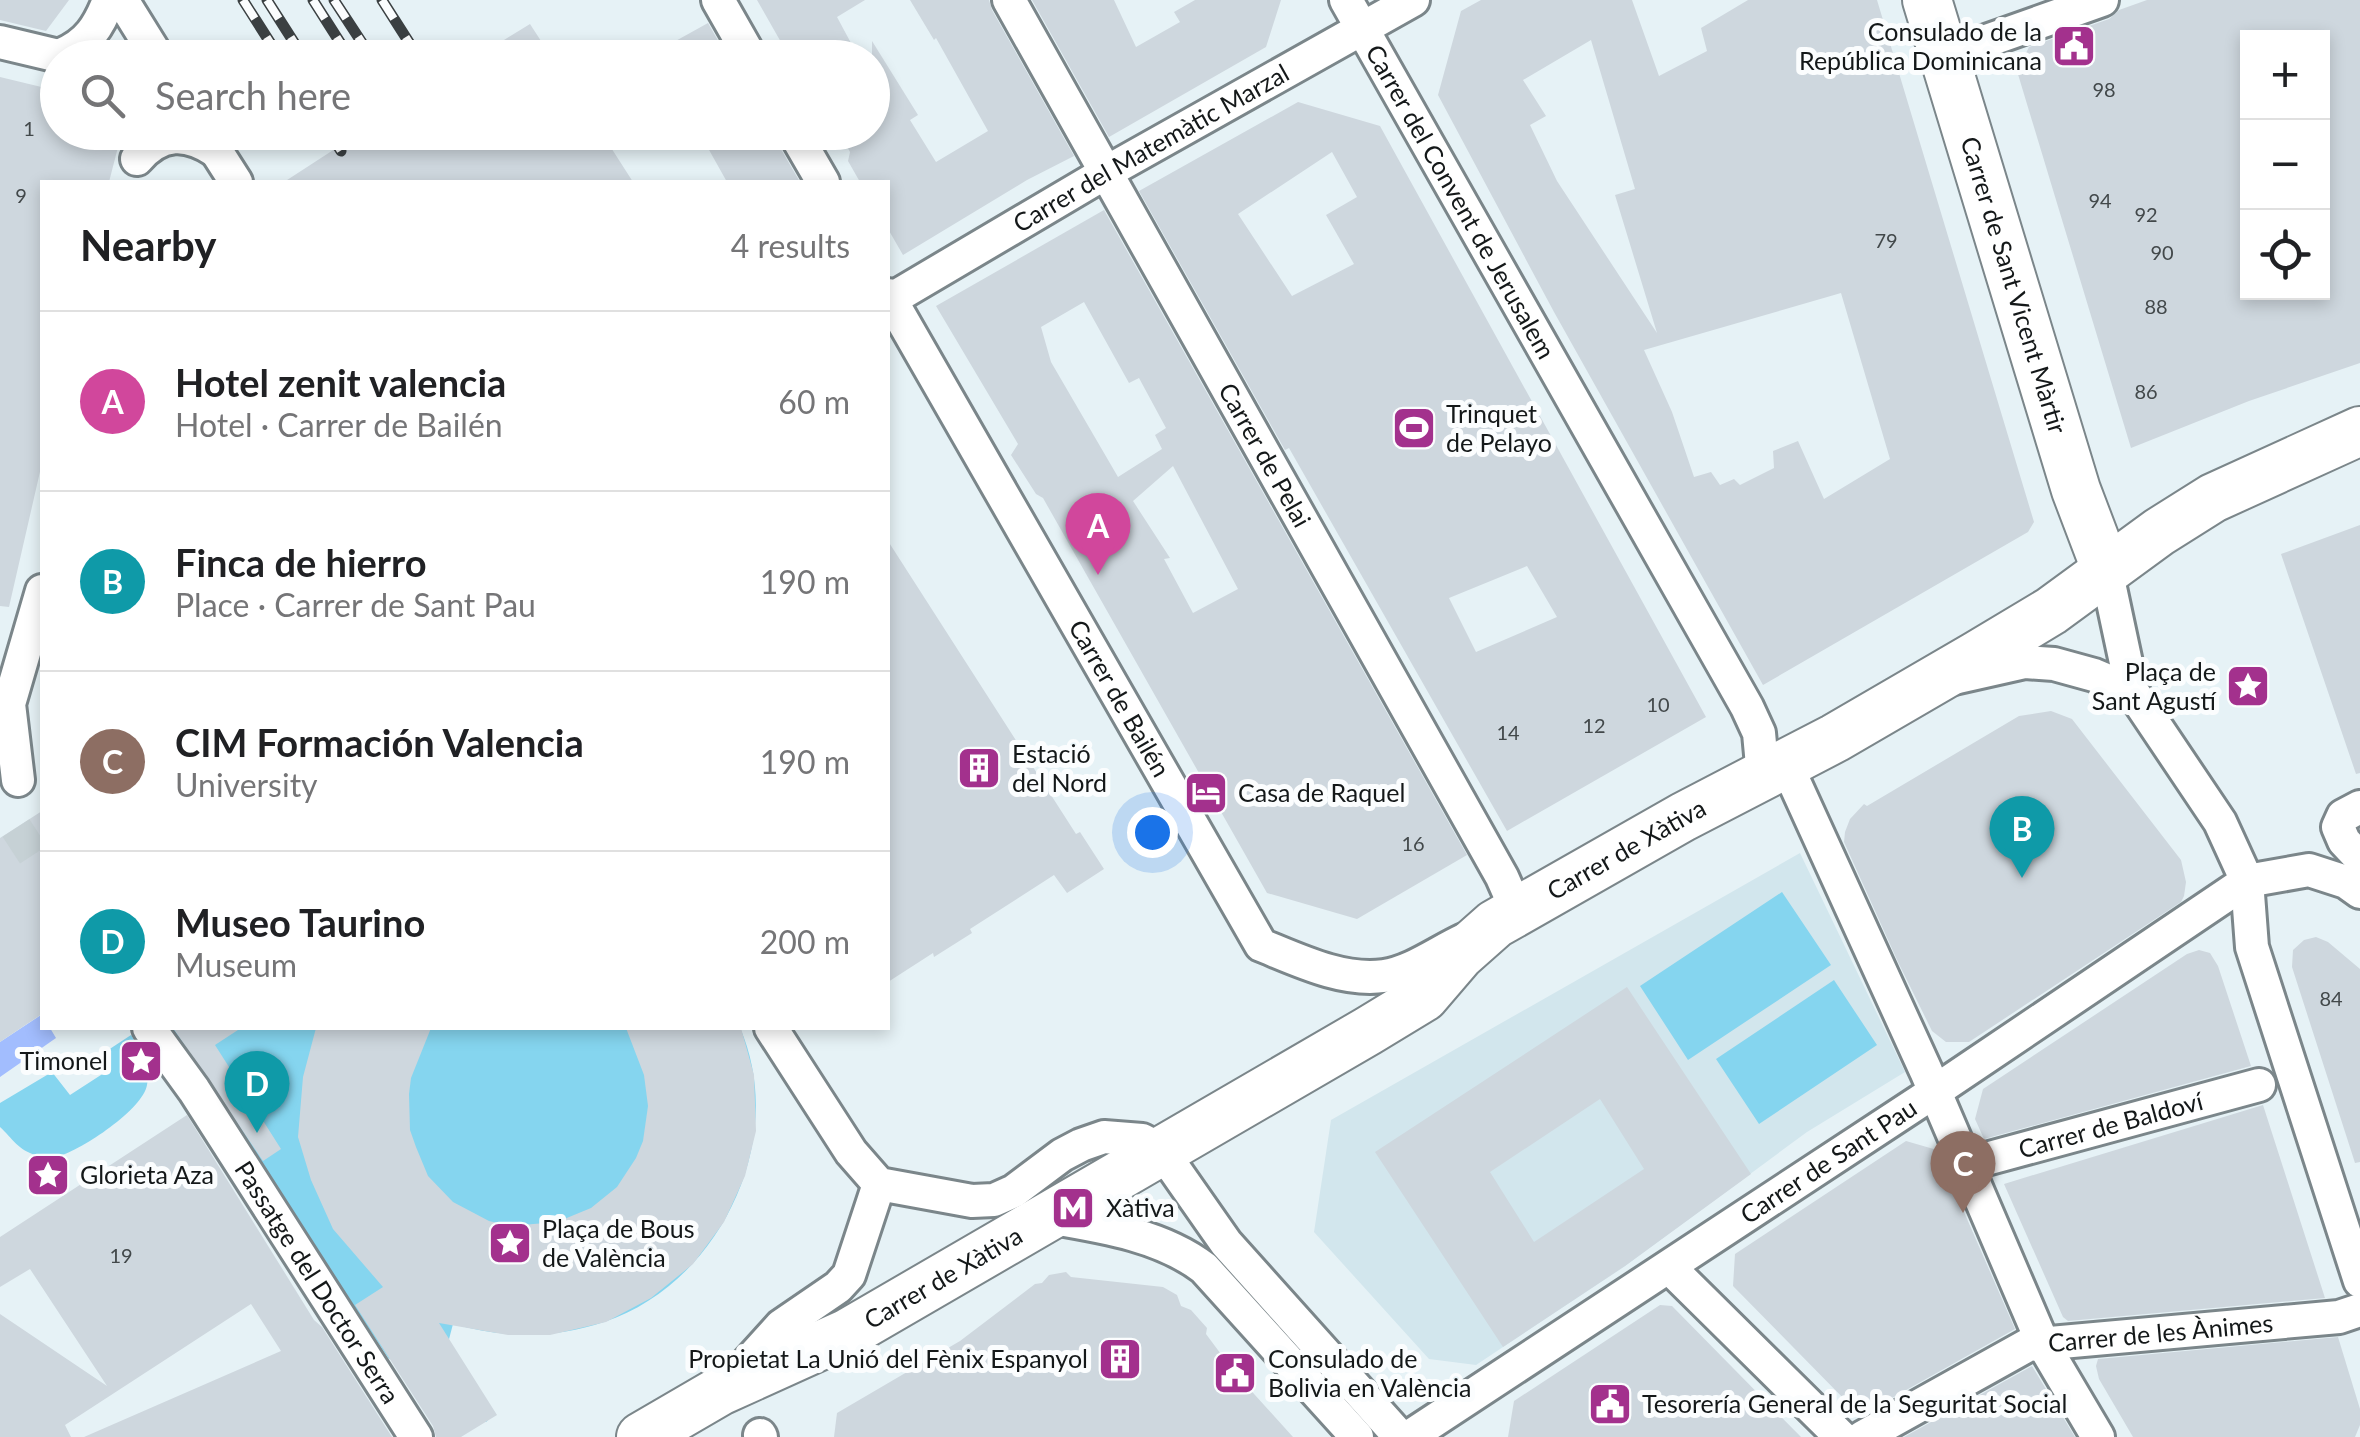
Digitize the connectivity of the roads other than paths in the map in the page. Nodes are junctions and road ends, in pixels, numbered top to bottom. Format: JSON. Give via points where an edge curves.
{"nodes":[{"id":1,"x":109,"y":0,"type":"edge"},
{"id":2,"x":122,"y":0,"type":"edge"},
{"id":3,"x":718,"y":0,"type":"edge"},
{"id":4,"x":1008,"y":0,"type":"edge"},
{"id":5,"x":1413,"y":0,"type":"edge"},
{"id":6,"x":1927,"y":0,"type":"edge"},
{"id":7,"x":2102,"y":0,"type":"edge"},
{"id":8,"x":1353,"y":14,"type":"edge"},
{"id":9,"x":87,"y":40,"type":"edge"},
{"id":10,"x":147,"y":40,"type":"edge"},
{"id":11,"x":741,"y":40,"type":"edge"},
{"id":12,"x":0,"y":42,"type":"edge"},
{"id":13,"x":40,"y":51,"type":"edge"},
{"id":14,"x":1944,"y":56,"type":"junction"},
{"id":15,"x":215,"y":150,"type":"edge"},
{"id":16,"x":804,"y":150,"type":"edge"},
{"id":17,"x":1105,"y":173,"type":"junction"},
{"id":18,"x":235,"y":180,"type":"edge"},
{"id":19,"x":822,"y":180,"type":"edge"},
{"id":20,"x":890,"y":296,"type":"edge"},
{"id":21,"x":890,"y":299,"type":"edge"},
{"id":22,"x":2360,"y":431,"type":"edge"},
{"id":23,"x":2106,"y":569,"type":"junction"},
{"id":24,"x":40,"y":599,"type":"edge"},
{"id":25,"x":20,"y":679,"type":"edge"},
{"id":26,"x":1932,"y":682,"type":"junction"},
{"id":27,"x":2132,"y":692,"type":"junction"},
{"id":28,"x":1775,"y":770,"type":"junction"},
{"id":29,"x":20,"y":778,"type":"edge"},
{"id":30,"x":2357,"y":808,"type":"edge"},
{"id":31,"x":2360,"y":858,"type":"edge"},
{"id":32,"x":2247,"y":881,"type":"junction"},
{"id":33,"x":2360,"y":892,"type":"edge"},
{"id":34,"x":1501,"y":921,"type":"junction"},
{"id":35,"x":150,"y":1030,"type":"edge"},
{"id":36,"x":772,"y":1030,"type":"edge"},
{"id":37,"x":2260,"y":1084,"type":"dead end"},
{"id":38,"x":1934,"y":1092,"type":"junction"},
{"id":39,"x":1161,"y":1150,"type":"junction"},
{"id":40,"x":1964,"y":1165,"type":"junction"},
{"id":41,"x":879,"y":1184,"type":"junction"},
{"id":42,"x":1047,"y":1217,"type":"junction"},
{"id":43,"x":1669,"y":1267,"type":"junction"},
{"id":44,"x":2360,"y":1281,"type":"edge"},
{"id":45,"x":2360,"y":1310,"type":"edge"},
{"id":46,"x":2043,"y":1344,"type":"junction"},
{"id":47,"x":720,"y":1391,"type":"junction"},
{"id":48,"x":416,"y":1437,"type":"edge"},
{"id":49,"x":642,"y":1437,"type":"edge"},
{"id":50,"x":1357,"y":1437,"type":"edge"},
{"id":51,"x":1400,"y":1437,"type":"edge"},
{"id":52,"x":1409,"y":1437,"type":"edge"},
{"id":53,"x":1842,"y":1437,"type":"edge"},
{"id":54,"x":1864,"y":1437,"type":"edge"},
{"id":55,"x":2098,"y":1437,"type":"edge"}],
"edges":[{"from":1,"to":9,"type":"street"},
{"from":2,"to":10,"type":"street"},
{"from":3,"to":11,"type":"street"},
{"from":4,"to":17,"type":"street","name":"Carrer de Pelai"},
{"from":5,"to":8,"type":"street","name":"Carrer del Matemàtic Marzal"},
{"from":6,"to":14,"type":"main road","name":"Carrer de Sant Vicent Màrtir"},
{"from":7,"to":14,"type":"street"},
{"from":8,"to":17,"type":"street","name":"Carrer del Matemàtic Marzal"},
{"from":8,"to":28,"type":"street","name":"Carrer del Convent de Jerusalem","via":[[1747,707]]},
{"from":12,"to":13,"type":"street"},
{"from":14,"to":23,"type":"main road","name":"Carrer de Sant Vicent Màrtir"},
{"from":15,"to":18,"type":"street"},
{"from":16,"to":19,"type":"street"},
{"from":17,"to":20,"type":"street","name":"Carrer del Matemàtic Marzal"},
{"from":17,"to":34,"type":"street","name":"Carrer de Pelai","via":[[1502,877]]},
{"from":21,"to":34,"type":"street","name":"Carrer de Bailén","via":[[1261,945],[1310,966],[1384,976]]},
{"from":22,"to":23,"type":"main road","name":"Carrer de Xàtiva","via":[[2222,493]]},
{"from":23,"to":26,"type":"main road","name":"Carrer de Xàtiva","via":[[2052,611]]},
{"from":23,"to":27,"type":"street"},
{"from":24,"to":25,"type":"street"},
{"from":25,"to":29,"type":"street","via":[[9,704]]},
{"from":26,"to":27,"type":"street","via":[[2025,662],[2063,666]]},
{"from":26,"to":28,"type":"main road","name":"Carrer de Xàtiva"},
{"from":27,"to":32,"type":"street","via":[[2220,822]]},
{"from":28,"to":34,"type":"main road","name":"Carrer de Xàtiva"},
{"from":28,"to":38,"type":"street","name":"Carrer del Convent de Jerusalem"},
{"from":30,"to":31,"type":"street","via":[[2338,827]]},
{"from":32,"to":33,"type":"street","via":[[2309,870]]},
{"from":32,"to":38,"type":"street","name":"Carrer de Sant Pau"},
{"from":32,"to":44,"type":"street","via":[[2252,947]]},
{"from":34,"to":39,"type":"main road","name":"Carrer de Xàtiva","via":[[1424,997]]},
{"from":35,"to":48,"type":"street","name":"Passatge del Doctor Serra"},
{"from":36,"to":41,"type":"street"},
{"from":37,"to":40,"type":"street","name":"Carrer de Baldoví"},
{"from":38,"to":40,"type":"street","name":"Carrer del Convent de Jerusalem"},
{"from":38,"to":43,"type":"street","name":"Carrer de Sant Pau"},
{"from":39,"to":41,"type":"street","name":"Carrer de Xàtiva","via":[[1142,1140],[1104,1137],[1062,1155],[994,1200]]},
{"from":39,"to":42,"type":"main road","name":"Carrer de Xàtiva"},
{"from":39,"to":51,"type":"street","via":[[1226,1243]]},
{"from":40,"to":46,"type":"street","name":"Carrer del Convent de Jerusalem"},
{"from":41,"to":47,"type":"street","name":"Carrer de Xàtiva","via":[[848,1275],[782,1326]]},
{"from":42,"to":47,"type":"main road","name":"Carrer de Xàtiva","via":[[848,1333]]},
{"from":42,"to":50,"type":"street","via":[[1182,1250]]},
{"from":43,"to":52,"type":"street","name":"Carrer de Sant Pau"},
{"from":43,"to":53,"type":"street"},
{"from":45,"to":46,"type":"street","name":"Carrer de les Ànimes"},
{"from":46,"to":54,"type":"street","name":"Carrer de les Ànimes","via":[[2028,1345]]},
{"from":46,"to":55,"type":"street","name":"Carrer del Convent de Jerusalem"},
{"from":47,"to":49,"type":"main road","name":"Carrer de Xàtiva"}]}
